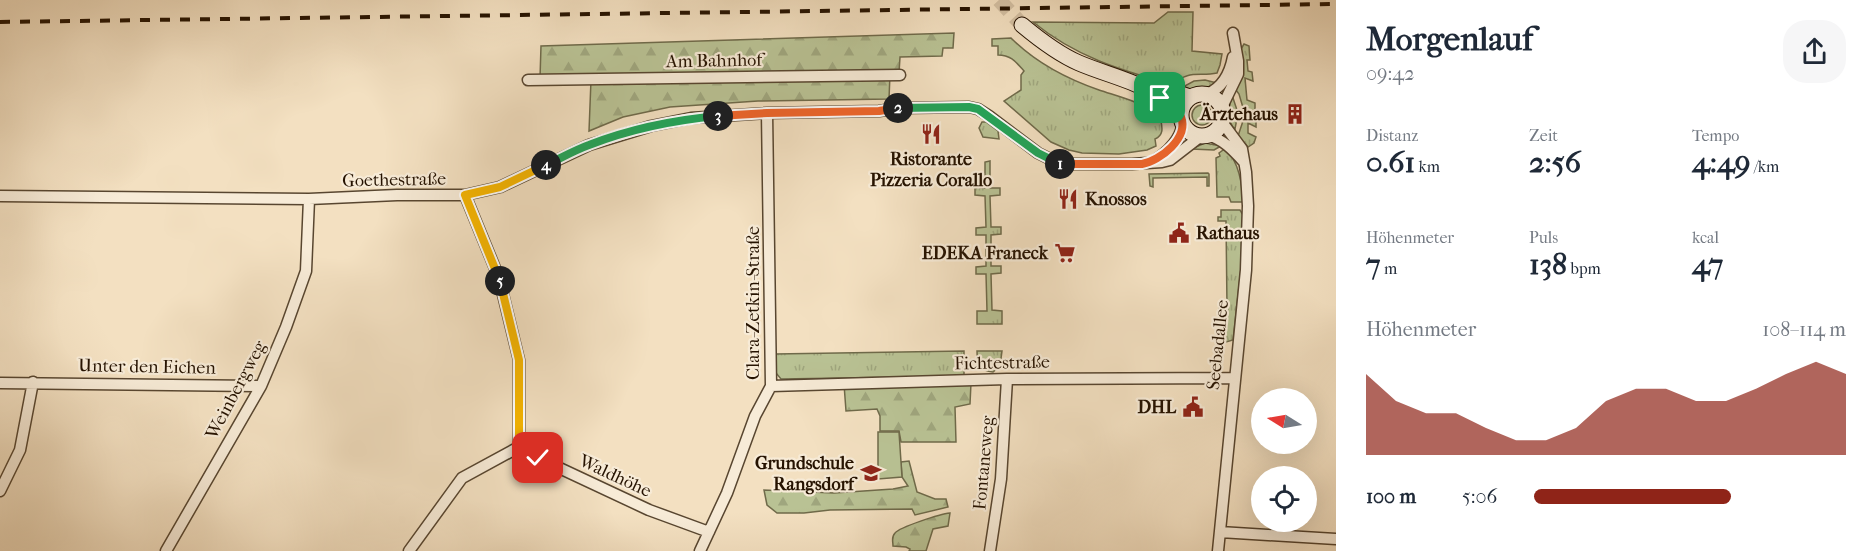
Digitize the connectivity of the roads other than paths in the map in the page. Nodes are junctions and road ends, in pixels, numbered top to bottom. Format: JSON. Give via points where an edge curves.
{"nodes":[{"id":1,"x":1022,"y":25,"type":"tunnel mouth"},
{"id":2,"x":1233,"y":33,"type":"dead end"},
{"id":3,"x":1234,"y":45,"type":"junction"},
{"id":4,"x":900,"y":75,"type":"dead end"},
{"id":5,"x":528,"y":80,"type":"dead end"},
{"id":6,"x":1145,"y":87,"type":"junction"},
{"id":7,"x":1207,"y":94,"type":"junction"},
{"id":8,"x":1190,"y":97,"type":"junction"},
{"id":9,"x":767,"y":113,"type":"junction"},
{"id":10,"x":1222,"y":114,"type":"junction"},
{"id":11,"x":1182,"y":119,"type":"junction"},
{"id":12,"x":1204,"y":135,"type":"junction"},
{"id":13,"x":1244,"y":162,"type":"junction"},
{"id":14,"x":1152,"y":163,"type":"junction"},
{"id":15,"x":465,"y":195,"type":"junction"},
{"id":16,"x":0,"y":196,"type":"edge"},
{"id":17,"x":309,"y":199,"type":"junction"},
{"id":18,"x":1234,"y":378,"type":"junction"},
{"id":19,"x":1007,"y":379,"type":"junction"},
{"id":20,"x":0,"y":382,"type":"edge"},
{"id":21,"x":33,"y":382,"type":"junction"},
{"id":22,"x":261,"y":386,"type":"junction"},
{"id":23,"x":771,"y":386,"type":"junction"},
{"id":24,"x":519,"y":447,"type":"junction"},
{"id":25,"x":0,"y":491,"type":"edge"},
{"id":26,"x":710,"y":532,"type":"junction"},
{"id":27,"x":1220,"y":532,"type":"junction"},
{"id":28,"x":1336,"y":538,"type":"edge"},
{"id":29,"x":166,"y":551,"type":"edge"},
{"id":30,"x":410,"y":551,"type":"edge"},
{"id":31,"x":700,"y":551,"type":"edge"},
{"id":32,"x":990,"y":551,"type":"edge"},
{"id":33,"x":1218,"y":551,"type":"edge"}],
"edges":[{"from":1,"to":6,"type":"street","via":[[1059,53]]},
{"from":2,"to":3,"type":"street"},
{"from":3,"to":7,"type":"street","via":[[1231,70]]},
{"from":3,"to":10,"type":"street","via":[[1238,75]]},
{"from":4,"to":5,"type":"street","name":"Am Bahnhof"},
{"from":6,"to":8,"type":"street","via":[[1164,88]]},
{"from":6,"to":11,"type":"street"},
{"from":7,"to":8,"type":"street"},
{"from":7,"to":10,"type":"street","name":"Seebadallee","via":[[1216,99]]},
{"from":8,"to":11,"type":"street","via":[[1183,105]]},
{"from":9,"to":14,"type":"street","name":"Goethestraße","via":[[969,107],[978,109],[1038,153],[1060,164]]},
{"from":9,"to":15,"type":"street","name":"Goethestraße","via":[[691,118],[651,126],[589,145],[500,187]]},
{"from":9,"to":23,"type":"street","name":"Clara-Zetkin-Straße"},
{"from":10,"to":12,"type":"street","via":[[1216,130]]},
{"from":10,"to":13,"type":"street","name":"Seebadallee","via":[[1239,143]]},
{"from":11,"to":12,"type":"street","via":[[1190,132]]},
{"from":11,"to":14,"type":"street","via":[[1176,142]]},
{"from":12,"to":13,"type":"street","via":[[1227,144]]},
{"from":12,"to":14,"type":"street","name":"Goethestraße","via":[[1170,160]]},
{"from":13,"to":18,"type":"street","name":"Seebadallee","via":[[1248,206],[1246,270]]},
{"from":15,"to":17,"type":"street","name":"Goethestraße"},
{"from":15,"to":24,"type":"street","via":[[499,278],[519,360]]},
{"from":16,"to":17,"type":"street","name":"Goethestraße"},
{"from":17,"to":22,"type":"street","name":"Weinbergweg","via":[[306,271]]},
{"from":18,"to":19,"type":"street","name":"Fichtestraße"},
{"from":18,"to":27,"type":"street","name":"Seebadallee"},
{"from":19,"to":23,"type":"street","name":"Fichtestraße"},
{"from":19,"to":32,"type":"street","name":"Fontaneweg","via":[[1001,479]]},
{"from":20,"to":21,"type":"street","name":"Unter den Eichen"},
{"from":21,"to":22,"type":"street","name":"Unter den Eichen"},
{"from":21,"to":25,"type":"street","via":[[20,450]]},
{"from":22,"to":29,"type":"street","name":"Weinbergweg"},
{"from":23,"to":26,"type":"street","name":"Clara-Zetkin-Straße","via":[[755,416]]},
{"from":24,"to":26,"type":"street","name":"Waldhöhe","via":[[649,510]]},
{"from":24,"to":30,"type":"street","via":[[462,478]]},
{"from":26,"to":31,"type":"street","name":"Clara-Zetkin-Straße"},
{"from":27,"to":28,"type":"street"},
{"from":27,"to":33,"type":"street","name":"Seebadallee"}]}
